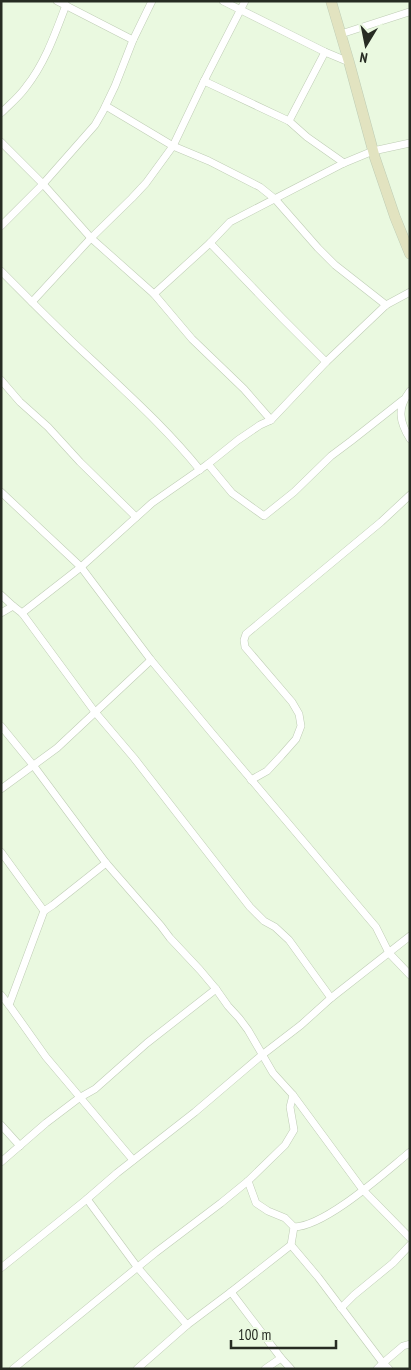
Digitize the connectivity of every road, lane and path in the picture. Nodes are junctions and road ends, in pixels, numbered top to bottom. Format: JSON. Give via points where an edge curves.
{"nodes":[{"id":1,"x":58,"y":1,"type":"edge"},
{"id":2,"x":152,"y":1,"type":"edge"},
{"id":3,"x":223,"y":1,"type":"edge"},
{"id":4,"x":245,"y":1,"type":"edge"},
{"id":5,"x":333,"y":3,"type":"edge"},
{"id":6,"x":66,"y":5,"type":"junction"},
{"id":7,"x":241,"y":10,"type":"junction"},
{"id":8,"x":409,"y":11,"type":"edge"},
{"id":9,"x":341,"y":34,"type":"junction"},
{"id":10,"x":133,"y":40,"type":"junction"},
{"id":11,"x":325,"y":52,"type":"junction"},
{"id":12,"x":349,"y":62,"type":"junction"},
{"id":13,"x":204,"y":81,"type":"junction"},
{"id":14,"x":106,"y":106,"type":"junction"},
{"id":15,"x":1,"y":113,"type":"edge"},
{"id":16,"x":289,"y":121,"type":"junction"},
{"id":17,"x":1,"y":142,"type":"edge"},
{"id":18,"x":410,"y":143,"type":"edge"},
{"id":19,"x":173,"y":146,"type":"junction"},
{"id":20,"x":373,"y":152,"type":"junction"},
{"id":21,"x":344,"y":163,"type":"junction"},
{"id":22,"x":43,"y":184,"type":"junction"},
{"id":23,"x":275,"y":199,"type":"junction"},
{"id":24,"x":1,"y":226,"type":"edge"},
{"id":25,"x":91,"y":238,"type":"junction"},
{"id":26,"x":210,"y":243,"type":"junction"},
{"id":27,"x":410,"y":254,"type":"edge"},
{"id":28,"x":1,"y":272,"type":"edge"},
{"id":29,"x":410,"y":292,"type":"edge"},
{"id":30,"x":154,"y":294,"type":"junction"},
{"id":31,"x":32,"y":302,"type":"junction"},
{"id":32,"x":386,"y":305,"type":"junction"},
{"id":33,"x":326,"y":362,"type":"junction"},
{"id":34,"x":1,"y":380,"type":"edge"},
{"id":35,"x":410,"y":391,"type":"edge"},
{"id":36,"x":403,"y":400,"type":"junction"},
{"id":37,"x":271,"y":420,"type":"junction"},
{"id":38,"x":410,"y":438,"type":"edge"},
{"id":39,"x":208,"y":464,"type":"junction"},
{"id":40,"x":200,"y":470,"type":"junction"},
{"id":41,"x":1,"y":492,"type":"edge"},
{"id":42,"x":410,"y":495,"type":"edge"},
{"id":43,"x":136,"y":517,"type":"junction"},
{"id":44,"x":81,"y":567,"type":"junction"},
{"id":45,"x":1,"y":595,"type":"edge"},
{"id":46,"x":13,"y":606,"type":"junction"},
{"id":47,"x":22,"y":613,"type":"junction"},
{"id":48,"x":1,"y":614,"type":"edge"},
{"id":49,"x":151,"y":660,"type":"junction"},
{"id":50,"x":95,"y":712,"type":"junction"},
{"id":51,"x":1,"y":726,"type":"edge"},
{"id":52,"x":33,"y":765,"type":"junction"},
{"id":53,"x":251,"y":780,"type":"junction"},
{"id":54,"x":1,"y":789,"type":"edge"},
{"id":55,"x":1,"y":852,"type":"edge"},
{"id":56,"x":106,"y":863,"type":"junction"},
{"id":57,"x":44,"y":910,"type":"junction"},
{"id":58,"x":410,"y":936,"type":"edge"},
{"id":59,"x":389,"y":953,"type":"junction"},
{"id":60,"x":410,"y":975,"type":"edge"},
{"id":61,"x":216,"y":989,"type":"junction"},
{"id":62,"x":1,"y":995,"type":"edge"},
{"id":63,"x":331,"y":998,"type":"junction"},
{"id":64,"x":10,"y":1005,"type":"junction"},
{"id":65,"x":262,"y":1055,"type":"junction"},
{"id":66,"x":293,"y":1095,"type":"junction"},
{"id":67,"x":79,"y":1098,"type":"junction"},
{"id":68,"x":1,"y":1125,"type":"edge"},
{"id":69,"x":20,"y":1146,"type":"junction"},
{"id":70,"x":410,"y":1152,"type":"edge"},
{"id":71,"x":133,"y":1160,"type":"junction"},
{"id":72,"x":1,"y":1162,"type":"edge"},
{"id":73,"x":248,"y":1181,"type":"junction"},
{"id":74,"x":363,"y":1190,"type":"junction"},
{"id":75,"x":87,"y":1200,"type":"junction"},
{"id":76,"x":294,"y":1227,"type":"junction"},
{"id":77,"x":410,"y":1238,"type":"edge"},
{"id":78,"x":291,"y":1245,"type":"junction"},
{"id":79,"x":410,"y":1245,"type":"edge"},
{"id":80,"x":1,"y":1268,"type":"edge"},
{"id":81,"x":138,"y":1268,"type":"junction"},
{"id":82,"x":232,"y":1292,"type":"junction"},
{"id":83,"x":341,"y":1308,"type":"junction"},
{"id":84,"x":187,"y":1326,"type":"junction"},
{"id":85,"x":410,"y":1344,"type":"edge"},
{"id":86,"x":281,"y":1358,"type":"junction"},
{"id":87,"x":386,"y":1366,"type":"edge"},
{"id":88,"x":13,"y":1369,"type":"edge"},
{"id":89,"x":138,"y":1369,"type":"edge"},
{"id":90,"x":265,"y":1369,"type":"edge"},
{"id":91,"x":291,"y":1369,"type":"edge"},
{"id":92,"x":377,"y":1369,"type":"edge"}],
"edges":[{"from":1,"to":6,"type":"street"},
{"from":2,"to":10,"type":"street"},
{"from":3,"to":7,"type":"street"},
{"from":4,"to":7,"type":"street"},
{"from":5,"to":9,"type":"street"},
{"from":6,"to":10,"type":"street"},
{"from":6,"to":15,"type":"street","via":[[38,69]]},
{"from":7,"to":11,"type":"street"},
{"from":7,"to":13,"type":"street"},
{"from":8,"to":9,"type":"street"},
{"from":9,"to":12,"type":"street"},
{"from":10,"to":14,"type":"street"},
{"from":11,"to":12,"type":"street"},
{"from":11,"to":16,"type":"street"},
{"from":12,"to":20,"type":"street"},
{"from":13,"to":16,"type":"street"},
{"from":13,"to":19,"type":"street"},
{"from":14,"to":19,"type":"street"},
{"from":14,"to":22,"type":"street","via":[[95,125]]},
{"from":16,"to":21,"type":"street"},
{"from":17,"to":22,"type":"street"},
{"from":18,"to":20,"type":"street"},
{"from":19,"to":23,"type":"street","via":[[245,179]]},
{"from":19,"to":25,"type":"street","via":[[136,193]]},
{"from":20,"to":21,"type":"street"},
{"from":20,"to":27,"type":"street"},
{"from":21,"to":23,"type":"street"},
{"from":22,"to":24,"type":"street"},
{"from":22,"to":25,"type":"street"},
{"from":23,"to":26,"type":"street","via":[[230,222]]},
{"from":23,"to":32,"type":"street","via":[[318,248]]},
{"from":25,"to":30,"type":"street"},
{"from":25,"to":31,"type":"street"},
{"from":26,"to":30,"type":"street"},
{"from":26,"to":33,"type":"street"},
{"from":28,"to":31,"type":"street"},
{"from":29,"to":32,"type":"street"},
{"from":30,"to":37,"type":"street","via":[[192,339]]},
{"from":31,"to":40,"type":"street","via":[[152,417]]},
{"from":32,"to":33,"type":"street"},
{"from":33,"to":37,"type":"street"},
{"from":34,"to":43,"type":"street"},
{"from":35,"to":36,"type":"street"},
{"from":36,"to":38,"type":"street","via":[[402,425]]},
{"from":36,"to":39,"type":"street","via":[[331,456],[264,516],[232,493]]},
{"from":37,"to":39,"type":"street"},
{"from":39,"to":40,"type":"street"},
{"from":40,"to":43,"type":"street"},
{"from":41,"to":44,"type":"street"},
{"from":42,"to":53,"type":"street","via":[[246,634],[245,647],[292,702],[301,726],[296,739],[281,756],[267,771]]},
{"from":43,"to":44,"type":"street"},
{"from":44,"to":47,"type":"street"},
{"from":44,"to":49,"type":"street"},
{"from":45,"to":46,"type":"street"},
{"from":46,"to":47,"type":"street"},
{"from":46,"to":48,"type":"street"},
{"from":47,"to":50,"type":"street"},
{"from":49,"to":50,"type":"street"},
{"from":49,"to":53,"type":"street"},
{"from":50,"to":52,"type":"street","via":[[57,748]]},
{"from":50,"to":63,"type":"street","via":[[250,907],[288,940]]},
{"from":51,"to":52,"type":"street"},
{"from":52,"to":54,"type":"street"},
{"from":52,"to":56,"type":"street"},
{"from":53,"to":59,"type":"street","via":[[376,927]]},
{"from":55,"to":57,"type":"street"},
{"from":56,"to":57,"type":"street"},
{"from":56,"to":61,"type":"street"},
{"from":57,"to":64,"type":"street"},
{"from":58,"to":59,"type":"street"},
{"from":59,"to":60,"type":"street"},
{"from":59,"to":63,"type":"street"},
{"from":61,"to":65,"type":"street","via":[[248,1030]]},
{"from":61,"to":67,"type":"street"},
{"from":62,"to":64,"type":"street"},
{"from":63,"to":65,"type":"street"},
{"from":64,"to":67,"type":"street"},
{"from":65,"to":66,"type":"street"},
{"from":65,"to":71,"type":"street"},
{"from":66,"to":73,"type":"street","via":[[290,1108],[294,1130],[291,1136]]},
{"from":66,"to":74,"type":"street"},
{"from":67,"to":69,"type":"street"},
{"from":67,"to":71,"type":"street"},
{"from":68,"to":69,"type":"street"},
{"from":69,"to":72,"type":"street"},
{"from":70,"to":74,"type":"street"},
{"from":71,"to":75,"type":"street"},
{"from":73,"to":76,"type":"street","via":[[256,1203],[285,1218]]},
{"from":73,"to":81,"type":"street"},
{"from":74,"to":76,"type":"street","via":[[313,1223]]},
{"from":74,"to":77,"type":"street"},
{"from":75,"to":80,"type":"street"},
{"from":75,"to":81,"type":"street"},
{"from":76,"to":78,"type":"street"},
{"from":78,"to":82,"type":"street"},
{"from":78,"to":83,"type":"street"},
{"from":79,"to":83,"type":"street","via":[[393,1264]]},
{"from":81,"to":84,"type":"street"},
{"from":81,"to":88,"type":"street"},
{"from":82,"to":84,"type":"street"},
{"from":82,"to":86,"type":"street"},
{"from":83,"to":87,"type":"street"},
{"from":84,"to":89,"type":"street"},
{"from":85,"to":87,"type":"street","via":[[403,1346]]},
{"from":86,"to":90,"type":"street"},
{"from":86,"to":91,"type":"street"},
{"from":87,"to":92,"type":"street"}]}
